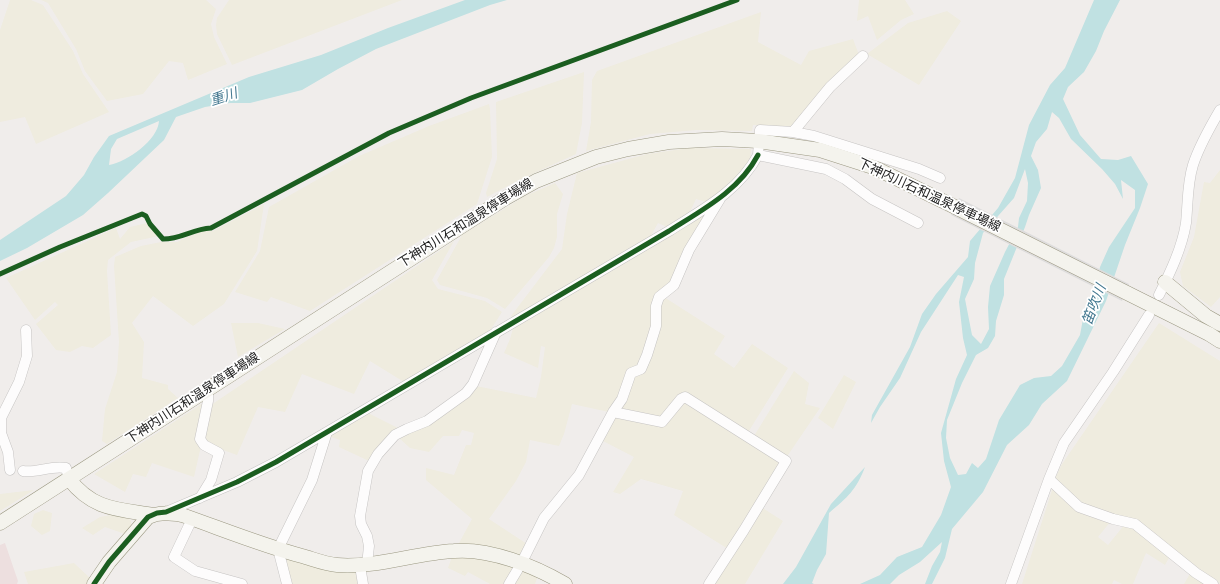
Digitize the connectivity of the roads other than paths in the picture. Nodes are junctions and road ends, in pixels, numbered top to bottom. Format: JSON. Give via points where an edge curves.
{"nodes":[{"id":1,"x":863,"y":56,"type":"dead end"},
{"id":2,"x":1220,"y":110,"type":"edge"},
{"id":3,"x":793,"y":132,"type":"junction"},
{"id":4,"x":758,"y":141,"type":"junction"},
{"id":5,"x":758,"y":155,"type":"junction"},
{"id":6,"x":940,"y":178,"type":"dead end"},
{"id":7,"x":722,"y":196,"type":"junction"},
{"id":8,"x":918,"y":223,"type":"dead end"},
{"id":9,"x":1162,"y":289,"type":"joint"},
{"id":10,"x":1149,"y":315,"type":"dead end"},
{"id":11,"x":1220,"y":324,"type":"edge"},
{"id":12,"x":26,"y":330,"type":"dead end"},
{"id":13,"x":496,"y":332,"type":"junction"},
{"id":14,"x":1220,"y":341,"type":"edge"},
{"id":15,"x":208,"y":390,"type":"junction"},
{"id":16,"x":613,"y":412,"type":"junction"},
{"id":17,"x":326,"y":432,"type":"junction"},
{"id":18,"x":10,"y":470,"type":"dead end"},
{"id":19,"x":23,"y":472,"type":"dead end"},
{"id":20,"x":68,"y":479,"type":"junction"},
{"id":21,"x":1048,"y":479,"type":"junction"},
{"id":22,"x":200,"y":498,"type":"junction"},
{"id":23,"x":160,"y":514,"type":"junction"},
{"id":24,"x":192,"y":519,"type":"junction"},
{"id":25,"x":0,"y":523,"type":"edge"},
{"id":26,"x":278,"y":549,"type":"junction"},
{"id":27,"x":521,"y":564,"type":"junction"},
{"id":28,"x":363,"y":565,"type":"junction"},
{"id":29,"x":94,"y":584,"type":"edge"},
{"id":30,"x":242,"y":584,"type":"edge"},
{"id":31,"x":287,"y":584,"type":"edge"},
{"id":32,"x":363,"y":584,"type":"edge"},
{"id":33,"x":509,"y":584,"type":"edge"},
{"id":34,"x":566,"y":584,"type":"edge"},
{"id":35,"x":708,"y":584,"type":"edge"},
{"id":36,"x":1010,"y":584,"type":"edge"},
{"id":37,"x":1213,"y":584,"type":"edge"}],
"edges":[{"from":1,"to":3,"type":"street","via":[[830,87]]},
{"from":2,"to":9,"type":"street","via":[[1193,165],[1183,237]]},
{"from":3,"to":4,"type":"street","via":[[760,130]]},
{"from":3,"to":6,"type":"street","via":[[814,136]]},
{"from":4,"to":5,"type":"street"},
{"from":4,"to":14,"type":"main road","name":"下神内川石和温泉停車場線","via":[[820,150],[873,167]]},
{"from":4,"to":15,"type":"main road","name":"下神内川石和温泉停車場線","via":[[696,140],[628,149],[596,157],[536,181],[482,212]]},
{"from":5,"to":7,"type":"street","via":[[751,168]]},
{"from":5,"to":8,"type":"street","via":[[826,169],[845,179],[872,199]]},
{"from":7,"to":13,"type":"street","via":[[669,231]]},
{"from":7,"to":16,"type":"street","via":[[689,250],[674,285],[659,297],[656,306],[656,326],[647,355],[640,369],[631,373],[622,399]]},
{"from":9,"to":11,"type":"main road"},
{"from":10,"to":21,"type":"street","via":[[1064,442]]},
{"from":12,"to":18,"type":"street","via":[[27,356],[19,382],[1,418],[1,433],[8,452]]},
{"from":13,"to":17,"type":"street"},
{"from":13,"to":28,"type":"street","via":[[473,384],[466,393],[427,421],[395,436],[378,454],[368,471],[360,516],[368,541]]},
{"from":15,"to":20,"type":"main road","name":"下神内川石和温泉停車場線"},
{"from":15,"to":22,"type":"street","via":[[200,439],[204,445],[219,452],[212,480]]},
{"from":16,"to":27,"type":"street","via":[[578,475],[544,518]]},
{"from":16,"to":35,"type":"street","via":[[662,422],[681,399],[686,397],[786,461]]},
{"from":17,"to":22,"type":"street","via":[[269,465]]},
{"from":17,"to":26,"type":"street","via":[[312,480]]},
{"from":19,"to":20,"type":"street","via":[[59,466],[66,468]]},
{"from":20,"to":23,"type":"main road","via":[[77,490],[96,503],[117,510]]},
{"from":20,"to":25,"type":"main road","name":"下神内川石和温泉停車場線"},
{"from":21,"to":36,"type":"street"},
{"from":21,"to":37,"type":"street","via":[[1079,507],[1135,524]]},
{"from":22,"to":23,"type":"street"},
{"from":23,"to":24,"type":"main road"},
{"from":23,"to":29,"type":"main road","via":[[148,517]]},
{"from":24,"to":26,"type":"main road"},
{"from":24,"to":30,"type":"street","via":[[174,557],[195,571]]},
{"from":26,"to":28,"type":"main road","via":[[335,565]]},
{"from":26,"to":31,"type":"street"},
{"from":27,"to":28,"type":"main road","via":[[476,551],[454,551]]},
{"from":27,"to":33,"type":"street"},
{"from":27,"to":34,"type":"main road"},
{"from":28,"to":32,"type":"street"}]}
